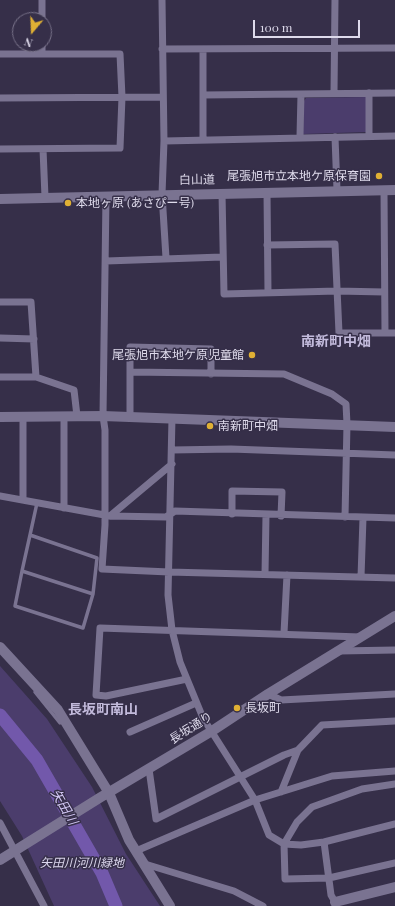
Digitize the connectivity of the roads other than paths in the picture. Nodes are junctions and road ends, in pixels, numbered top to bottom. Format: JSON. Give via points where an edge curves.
{"nodes":[{"id":1,"x":42,"y":0,"type":"edge"},
{"id":2,"x":162,"y":0,"type":"edge"},
{"id":3,"x":336,"y":0,"type":"edge"},
{"id":4,"x":42,"y":12,"type":"edge"},
{"id":5,"x":395,"y":48,"type":"edge"},
{"id":6,"x":162,"y":49,"type":"junction"},
{"id":7,"x":203,"y":50,"type":"junction"},
{"id":8,"x":334,"y":50,"type":"junction"},
{"id":9,"x":42,"y":53,"type":"joint"},
{"id":10,"x":0,"y":54,"type":"edge"},
{"id":11,"x":395,"y":92,"type":"edge"},
{"id":12,"x":369,"y":93,"type":"junction"},
{"id":13,"x":301,"y":94,"type":"junction"},
{"id":14,"x":334,"y":94,"type":"junction"},
{"id":15,"x":204,"y":95,"type":"junction"},
{"id":16,"x":122,"y":97,"type":"junction"},
{"id":17,"x":162,"y":97,"type":"junction"},
{"id":18,"x":0,"y":98,"type":"edge"},
{"id":19,"x":300,"y":136,"type":"junction"},
{"id":20,"x":370,"y":136,"type":"junction"},
{"id":21,"x":395,"y":136,"type":"edge"},
{"id":22,"x":336,"y":137,"type":"junction"},
{"id":23,"x":204,"y":138,"type":"junction"},
{"id":24,"x":164,"y":140,"type":"junction"},
{"id":25,"x":0,"y":149,"type":"edge"},
{"id":26,"x":43,"y":149,"type":"junction"},
{"id":27,"x":336,"y":190,"type":"junction"},
{"id":28,"x":384,"y":190,"type":"junction"},
{"id":29,"x":395,"y":190,"type":"edge"},
{"id":30,"x":267,"y":192,"type":"junction"},
{"id":31,"x":222,"y":193,"type":"junction"},
{"id":32,"x":162,"y":194,"type":"junction"},
{"id":33,"x":106,"y":196,"type":"junction"},
{"id":34,"x":45,"y":197,"type":"junction"},
{"id":35,"x":0,"y":199,"type":"edge"},
{"id":36,"x":268,"y":245,"type":"junction"},
{"id":37,"x":222,"y":257,"type":"junction"},
{"id":38,"x":166,"y":258,"type":"junction"},
{"id":39,"x":106,"y":261,"type":"junction"},
{"id":40,"x":337,"y":291,"type":"junction"},
{"id":41,"x":384,"y":292,"type":"junction"},
{"id":42,"x":268,"y":293,"type":"junction"},
{"id":43,"x":0,"y":302,"type":"edge"},
{"id":44,"x":385,"y":333,"type":"junction"},
{"id":45,"x":395,"y":333,"type":"edge"},
{"id":46,"x":0,"y":338,"type":"edge"},
{"id":47,"x":34,"y":339,"type":"junction"},
{"id":48,"x":130,"y":372,"type":"junction"},
{"id":49,"x":211,"y":374,"type":"junction"},
{"id":50,"x":36,"y":376,"type":"junction"},
{"id":51,"x":0,"y":377,"type":"edge"},
{"id":52,"x":64,"y":416,"type":"junction"},
{"id":53,"x":77,"y":416,"type":"junction"},
{"id":54,"x":103,"y":416,"type":"junction"},
{"id":55,"x":0,"y":417,"type":"edge"},
{"id":56,"x":23,"y":417,"type":"junction"},
{"id":57,"x":130,"y":417,"type":"junction"},
{"id":58,"x":172,"y":418,"type":"junction"},
{"id":59,"x":347,"y":424,"type":"junction"},
{"id":60,"x":395,"y":427,"type":"edge"},
{"id":61,"x":172,"y":450,"type":"junction"},
{"id":62,"x":345,"y":454,"type":"junction"},
{"id":63,"x":395,"y":455,"type":"edge"},
{"id":64,"x":172,"y":464,"type":"junction"},
{"id":65,"x":0,"y":496,"type":"edge"},
{"id":66,"x":23,"y":500,"type":"junction"},
{"id":67,"x":36,"y":503,"type":"junction"},
{"id":68,"x":64,"y":508,"type":"junction"},
{"id":69,"x":171,"y":513,"type":"junction"},
{"id":70,"x":232,"y":514,"type":"junction"},
{"id":71,"x":266,"y":515,"type":"junction"},
{"id":72,"x":107,"y":516,"type":"junction"},
{"id":73,"x":281,"y":516,"type":"junction"},
{"id":74,"x":344,"y":517,"type":"junction"},
{"id":75,"x":363,"y":518,"type":"junction"},
{"id":76,"x":395,"y":518,"type":"edge"},
{"id":77,"x":30,"y":535,"type":"junction"},
{"id":78,"x":99,"y":565,"type":"junction"},
{"id":79,"x":22,"y":571,"type":"junction"},
{"id":80,"x":169,"y":572,"type":"junction"},
{"id":81,"x":265,"y":574,"type":"junction"},
{"id":82,"x":287,"y":575,"type":"junction"},
{"id":83,"x":361,"y":577,"type":"junction"},
{"id":84,"x":395,"y":578,"type":"edge"},
{"id":85,"x":93,"y":594,"type":"junction"},
{"id":86,"x":395,"y":616,"type":"edge"},
{"id":87,"x":172,"y":630,"type":"junction"},
{"id":88,"x":284,"y":633,"type":"junction"},
{"id":89,"x":361,"y":637,"type":"junction"},
{"id":90,"x":0,"y":647,"type":"edge"},
{"id":91,"x":338,"y":650,"type":"junction"},
{"id":92,"x":395,"y":650,"type":"edge"},
{"id":93,"x":0,"y":654,"type":"edge"},
{"id":94,"x":187,"y":679,"type":"junction"},
{"id":95,"x":268,"y":694,"type":"junction"},
{"id":96,"x":395,"y":694,"type":"edge"},
{"id":97,"x":196,"y":703,"type":"junction"},
{"id":98,"x":395,"y":721,"type":"edge"},
{"id":99,"x":212,"y":731,"type":"junction"},
{"id":100,"x":130,"y":732,"type":"dead end"},
{"id":101,"x":298,"y":750,"type":"junction"},
{"id":102,"x":84,"y":751,"type":"junction"},
{"id":103,"x":150,"y":769,"type":"junction"},
{"id":104,"x":395,"y":771,"type":"edge"},
{"id":105,"x":241,"y":776,"type":"junction"},
{"id":106,"x":395,"y":784,"type":"edge"},
{"id":107,"x":280,"y":792,"type":"junction"},
{"id":108,"x":105,"y":795,"type":"junction"},
{"id":109,"x":255,"y":800,"type":"junction"},
{"id":110,"x":0,"y":822,"type":"edge"},
{"id":111,"x":395,"y":824,"type":"edge"},
{"id":112,"x":324,"y":842,"type":"junction"},
{"id":113,"x":284,"y":844,"type":"junction"},
{"id":114,"x":17,"y":849,"type":"junction"},
{"id":115,"x":136,"y":851,"type":"junction"},
{"id":116,"x":0,"y":860,"type":"edge"},
{"id":117,"x":395,"y":863,"type":"edge"},
{"id":118,"x":144,"y":864,"type":"junction"},
{"id":119,"x":329,"y":878,"type":"junction"},
{"id":120,"x":395,"y":887,"type":"edge"},
{"id":121,"x":335,"y":904,"type":"edge"},
{"id":122,"x":44,"y":906,"type":"edge"},
{"id":123,"x":170,"y":906,"type":"edge"},
{"id":124,"x":263,"y":906,"type":"edge"}],
"edges":[{"from":1,"to":4,"type":"street"},
{"from":2,"to":6,"type":"street"},
{"from":3,"to":8,"type":"street"},
{"from":5,"to":8,"type":"street"},
{"from":6,"to":7,"type":"street"},
{"from":6,"to":17,"type":"street"},
{"from":7,"to":8,"type":"street"},
{"from":7,"to":15,"type":"street"},
{"from":8,"to":14,"type":"street"},
{"from":9,"to":10,"type":"street"},
{"from":9,"to":16,"type":"street","via":[[120,54]]},
{"from":11,"to":12,"type":"street"},
{"from":12,"to":14,"type":"street"},
{"from":12,"to":20,"type":"street"},
{"from":13,"to":14,"type":"street"},
{"from":13,"to":15,"type":"street"},
{"from":13,"to":19,"type":"street"},
{"from":15,"to":23,"type":"street"},
{"from":16,"to":17,"type":"street"},
{"from":16,"to":18,"type":"street"},
{"from":16,"to":26,"type":"street","via":[[120,148]]},
{"from":17,"to":24,"type":"street"},
{"from":19,"to":22,"type":"street"},
{"from":19,"to":23,"type":"street"},
{"from":20,"to":21,"type":"street"},
{"from":20,"to":22,"type":"street"},
{"from":22,"to":27,"type":"street"},
{"from":23,"to":24,"type":"street"},
{"from":24,"to":32,"type":"street"},
{"from":25,"to":26,"type":"street"},
{"from":26,"to":34,"type":"street"},
{"from":27,"to":28,"type":"street","name":"白山道"},
{"from":27,"to":30,"type":"street","name":"白山道"},
{"from":28,"to":29,"type":"street","name":"白山道"},
{"from":28,"to":41,"type":"street"},
{"from":30,"to":31,"type":"street","name":"白山道"},
{"from":30,"to":36,"type":"street"},
{"from":31,"to":32,"type":"street","name":"白山道"},
{"from":31,"to":37,"type":"street"},
{"from":32,"to":33,"type":"street","name":"白山道"},
{"from":32,"to":38,"type":"street"},
{"from":33,"to":34,"type":"street","name":"白山道"},
{"from":33,"to":39,"type":"street"},
{"from":34,"to":35,"type":"street","name":"白山道"},
{"from":36,"to":40,"type":"street","via":[[335,244]]},
{"from":36,"to":42,"type":"street"},
{"from":37,"to":38,"type":"street"},
{"from":37,"to":42,"type":"street","via":[[224,294]]},
{"from":38,"to":39,"type":"street"},
{"from":39,"to":54,"type":"street"},
{"from":40,"to":41,"type":"street"},
{"from":40,"to":42,"type":"street"},
{"from":40,"to":44,"type":"street","via":[[339,333]]},
{"from":41,"to":44,"type":"street"},
{"from":43,"to":47,"type":"street","via":[[31,302]]},
{"from":44,"to":45,"type":"street"},
{"from":46,"to":47,"type":"street"},
{"from":47,"to":50,"type":"street"},
{"from":48,"to":49,"type":"street"},
{"from":48,"to":49,"type":"street","via":[[130,347],[211,349]]},
{"from":48,"to":57,"type":"street"},
{"from":49,"to":59,"type":"street","via":[[284,374],[332,394],[346,404]]},
{"from":50,"to":51,"type":"street"},
{"from":50,"to":53,"type":"street","via":[[74,390]]},
{"from":52,"to":53,"type":"street"},
{"from":52,"to":56,"type":"street"},
{"from":52,"to":68,"type":"street"},
{"from":53,"to":54,"type":"street"},
{"from":54,"to":57,"type":"street"},
{"from":54,"to":72,"type":"street"},
{"from":55,"to":56,"type":"street"},
{"from":56,"to":66,"type":"street"},
{"from":57,"to":58,"type":"street"},
{"from":58,"to":59,"type":"street"},
{"from":58,"to":61,"type":"street"},
{"from":59,"to":60,"type":"street"},
{"from":59,"to":62,"type":"street"},
{"from":61,"to":62,"type":"street","via":[[231,449]]},
{"from":61,"to":64,"type":"street"},
{"from":62,"to":63,"type":"street"},
{"from":62,"to":74,"type":"street"},
{"from":64,"to":69,"type":"street"},
{"from":64,"to":72,"type":"street"},
{"from":65,"to":66,"type":"street"},
{"from":66,"to":67,"type":"street"},
{"from":67,"to":68,"type":"street"},
{"from":67,"to":77,"type":"lane"},
{"from":68,"to":72,"type":"street"},
{"from":69,"to":70,"type":"street","via":[[174,511]]},
{"from":69,"to":72,"type":"street","via":[[166,517]]},
{"from":69,"to":80,"type":"street"},
{"from":70,"to":71,"type":"street"},
{"from":70,"to":73,"type":"street","via":[[232,490],[282,492]]},
{"from":71,"to":73,"type":"street"},
{"from":71,"to":81,"type":"street"},
{"from":72,"to":78,"type":"street"},
{"from":73,"to":74,"type":"street"},
{"from":74,"to":75,"type":"street"},
{"from":75,"to":76,"type":"street"},
{"from":75,"to":83,"type":"street"},
{"from":77,"to":78,"type":"lane","via":[[97,558]]},
{"from":77,"to":79,"type":"lane"},
{"from":78,"to":80,"type":"street","via":[[102,568]]},
{"from":78,"to":85,"type":"lane"},
{"from":79,"to":85,"type":"lane"},
{"from":79,"to":85,"type":"lane","via":[[15,606],[83,628]]},
{"from":80,"to":81,"type":"street"},
{"from":80,"to":87,"type":"street","via":[[168,595]]},
{"from":81,"to":82,"type":"street"},
{"from":82,"to":83,"type":"street"},
{"from":82,"to":88,"type":"street"},
{"from":83,"to":84,"type":"street"},
{"from":86,"to":89,"type":"street","name":"長坂通り"},
{"from":87,"to":88,"type":"street"},
{"from":87,"to":94,"type":"street"},
{"from":87,"to":94,"type":"street","via":[[100,628],[96,695],[106,696]]},
{"from":88,"to":89,"type":"street"},
{"from":89,"to":91,"type":"street","name":"長坂通り"},
{"from":90,"to":102,"type":"street","via":[[58,710]]},
{"from":91,"to":92,"type":"street"},
{"from":91,"to":95,"type":"street","name":"長坂通り"},
{"from":93,"to":102,"type":"lane","via":[[55,716],[79,752]]},
{"from":94,"to":97,"type":"street"},
{"from":95,"to":96,"type":"street","via":[[281,700]]},
{"from":95,"to":99,"type":"street","name":"長坂通り"},
{"from":97,"to":99,"type":"street"},
{"from":97,"to":100,"type":"street"},
{"from":98,"to":101,"type":"street","via":[[322,725]]},
{"from":99,"to":103,"type":"street","name":"長坂通り"},
{"from":99,"to":105,"type":"street"},
{"from":101,"to":105,"type":"street","via":[[284,754]]},
{"from":101,"to":107,"type":"street"},
{"from":102,"to":108,"type":"street"},
{"from":103,"to":105,"type":"street","via":[[156,819]]},
{"from":103,"to":108,"type":"street","name":"長坂通り"},
{"from":104,"to":107,"type":"street","via":[[332,776]]},
{"from":105,"to":109,"type":"street"},
{"from":106,"to":113,"type":"street","via":[[362,789],[312,807],[297,822]]},
{"from":107,"to":109,"type":"street"},
{"from":108,"to":114,"type":"street","name":"長坂通り"},
{"from":108,"to":115,"type":"street"},
{"from":109,"to":113,"type":"street","via":[[269,835]]},
{"from":109,"to":115,"type":"street"},
{"from":110,"to":114,"type":"street"},
{"from":111,"to":112,"type":"street"},
{"from":112,"to":113,"type":"street"},
{"from":112,"to":119,"type":"street"},
{"from":113,"to":119,"type":"street","via":[[285,879]]},
{"from":114,"to":116,"type":"street","name":"長坂通り"},
{"from":114,"to":122,"type":"street"},
{"from":115,"to":118,"type":"street"},
{"from":117,"to":119,"type":"street"},
{"from":118,"to":123,"type":"street"},
{"from":118,"to":124,"type":"street","via":[[234,891]]},
{"from":119,"to":121,"type":"street"},
{"from":120,"to":121,"type":"street"}]}
